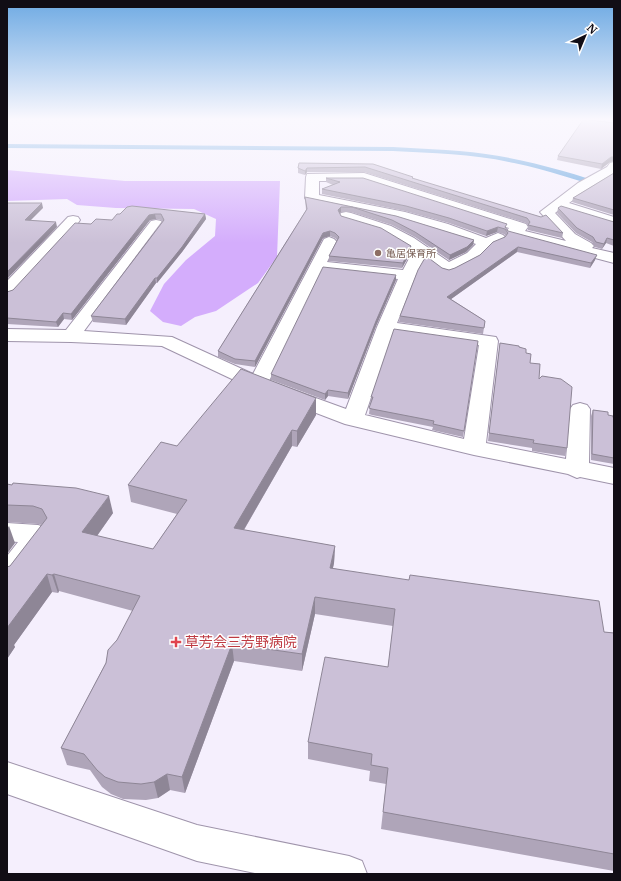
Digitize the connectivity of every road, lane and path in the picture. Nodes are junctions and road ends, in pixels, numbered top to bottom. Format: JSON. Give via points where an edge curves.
{"nodes":[{"id":1,"x":610,"y":170,"type":"edge"},
{"id":2,"x":382,"y":183,"type":"junction"},
{"id":3,"x":356,"y":197,"type":"junction"},
{"id":4,"x":426,"y":198,"type":"junction"},
{"id":5,"x":559,"y":204,"type":"junction"},
{"id":6,"x":396,"y":213,"type":"junction"},
{"id":7,"x":476,"y":214,"type":"junction"},
{"id":8,"x":73,"y":220,"type":"dead end"},
{"id":9,"x":614,"y":222,"type":"edge"},
{"id":10,"x":156,"y":224,"type":"dead end"},
{"id":11,"x":448,"y":228,"type":"junction"},
{"id":12,"x":513,"y":232,"type":"junction"},
{"id":13,"x":329,"y":242,"type":"dead end"},
{"id":14,"x":486,"y":243,"type":"junction"},
{"id":15,"x":422,"y":250,"type":"junction"},
{"id":16,"x":598,"y":253,"type":"junction"},
{"id":17,"x":614,"y":258,"type":"edge"},
{"id":18,"x":317,"y":266,"type":"junction"},
{"id":19,"x":614,"y":268,"type":"edge"},
{"id":20,"x":408,"y":275,"type":"junction"},
{"id":21,"x":7,"y":291,"type":"edge"},
{"id":22,"x":386,"y":327,"type":"junction"},
{"id":23,"x":7,"y":335,"type":"edge"},
{"id":24,"x":71,"y":336,"type":"junction"},
{"id":25,"x":258,"y":384,"type":"junction"},
{"id":26,"x":580,"y":409,"type":"dead end"},
{"id":27,"x":353,"y":419,"type":"junction"},
{"id":28,"x":474,"y":448,"type":"junction"},
{"id":29,"x":578,"y":470,"type":"junction"},
{"id":30,"x":614,"y":476,"type":"edge"},
{"id":31,"x":7,"y":532,"type":"edge"},
{"id":32,"x":7,"y":575,"type":"edge"},
{"id":33,"x":7,"y":778,"type":"edge"},
{"id":34,"x":349,"y":874,"type":"edge"}],
"edges":[{"from":1,"to":5,"type":"street"},
{"from":2,"to":3,"type":"street"},
{"from":2,"to":3,"type":"street","via":[[364,177],[312,177],[312,198]]},
{"from":2,"to":4,"type":"street"},
{"from":3,"to":6,"type":"street"},
{"from":3,"to":15,"type":"street","via":[[345,216],[386,229]]},
{"from":4,"to":6,"type":"street"},
{"from":4,"to":7,"type":"street"},
{"from":5,"to":9,"type":"street"},
{"from":5,"to":16,"type":"street","via":[[547,212],[570,237]]},
{"from":6,"to":11,"type":"street"},
{"from":7,"to":11,"type":"street"},
{"from":7,"to":12,"type":"street","via":[[521,227]]},
{"from":8,"to":21,"type":"street"},
{"from":10,"to":24,"type":"street"},
{"from":11,"to":14,"type":"street"},
{"from":12,"to":14,"type":"street"},
{"from":12,"to":16,"type":"street"},
{"from":13,"to":18,"type":"street"},
{"from":14,"to":15,"type":"street","via":[[473,256],[448,269]]},
{"from":15,"to":20,"type":"street"},
{"from":16,"to":17,"type":"street"},
{"from":16,"to":19,"type":"street"},
{"from":18,"to":20,"type":"street"},
{"from":18,"to":25,"type":"street"},
{"from":20,"to":22,"type":"street"},
{"from":22,"to":27,"type":"street"},
{"from":22,"to":28,"type":"street","via":[[489,341]]},
{"from":23,"to":24,"type":"street"},
{"from":24,"to":25,"type":"street","via":[[165,340]]},
{"from":25,"to":27,"type":"street"},
{"from":26,"to":29,"type":"street"},
{"from":27,"to":28,"type":"street"},
{"from":28,"to":29,"type":"street"},
{"from":29,"to":30,"type":"street"},
{"from":31,"to":32,"type":"street","via":[[38,534]]},
{"from":33,"to":34,"type":"street","via":[[197,843]]}]}
